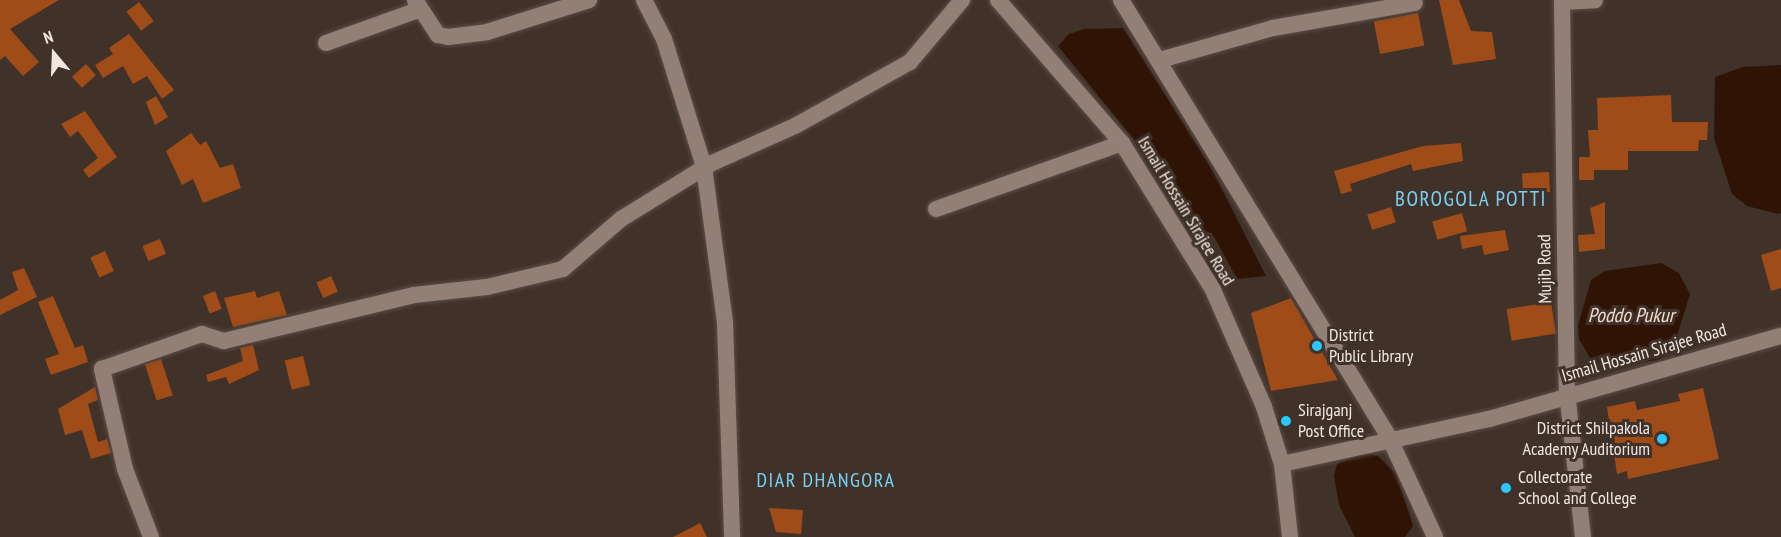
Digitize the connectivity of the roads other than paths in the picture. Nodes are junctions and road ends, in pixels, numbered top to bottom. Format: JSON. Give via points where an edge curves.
{"nodes":[{"id":1,"x":589,"y":0,"type":"edge"},
{"id":2,"x":644,"y":0,"type":"edge"},
{"id":3,"x":962,"y":0,"type":"edge"},
{"id":4,"x":998,"y":0,"type":"edge"},
{"id":5,"x":1121,"y":0,"type":"edge"},
{"id":6,"x":1595,"y":0,"type":"edge"},
{"id":7,"x":1562,"y":1,"type":"edge"},
{"id":8,"x":1415,"y":3,"type":"dead end"},
{"id":9,"x":417,"y":5,"type":"edge"},
{"id":10,"x":326,"y":43,"type":"dead end"},
{"id":11,"x":1160,"y":60,"type":"junction"},
{"id":12,"x":1122,"y":143,"type":"junction"},
{"id":13,"x":704,"y":167,"type":"junction"},
{"id":14,"x":936,"y":209,"type":"dead end"},
{"id":15,"x":1781,"y":336,"type":"edge"},
{"id":16,"x":1567,"y":392,"type":"junction"},
{"id":17,"x":1389,"y":437,"type":"junction"},
{"id":18,"x":1282,"y":464,"type":"junction"},
{"id":19,"x":151,"y":537,"type":"edge"},
{"id":20,"x":732,"y":537,"type":"edge"},
{"id":21,"x":1290,"y":537,"type":"edge"},
{"id":22,"x":1435,"y":537,"type":"edge"},
{"id":23,"x":1583,"y":537,"type":"edge"}],
"edges":[{"from":1,"to":9,"type":"street","via":[[487,32],[448,37],[438,35]]},
{"from":2,"to":13,"type":"street","via":[[664,39]]},
{"from":3,"to":13,"type":"street","via":[[910,62],[795,126]]},
{"from":4,"to":12,"type":"street","name":"Ismail Hossain Sirajee Road"},
{"from":5,"to":11,"type":"street"},
{"from":6,"to":7,"type":"street"},
{"from":7,"to":16,"type":"street","name":"Mujib Road"},
{"from":8,"to":11,"type":"street","via":[[1273,28]]},
{"from":9,"to":10,"type":"street"},
{"from":11,"to":17,"type":"street"},
{"from":12,"to":14,"type":"street"},
{"from":12,"to":18,"type":"street","name":"Ismail Hossain Sirajee Road","via":[[1213,290],[1264,407]]},
{"from":13,"to":19,"type":"street","via":[[621,219],[563,269],[487,287],[414,295],[224,341],[202,334],[102,369],[125,469]]},
{"from":13,"to":20,"type":"street","via":[[725,323]]},
{"from":15,"to":16,"type":"street","name":"Ismail Hossain Sirajee Road"},
{"from":16,"to":17,"type":"street","name":"Ismail Hossain Sirajee Road","via":[[1489,419]]},
{"from":16,"to":23,"type":"street","name":"Mujib Road"},
{"from":17,"to":18,"type":"street","name":"Ismail Hossain Sirajee Road"},
{"from":17,"to":22,"type":"street"},
{"from":18,"to":21,"type":"street"}]}
